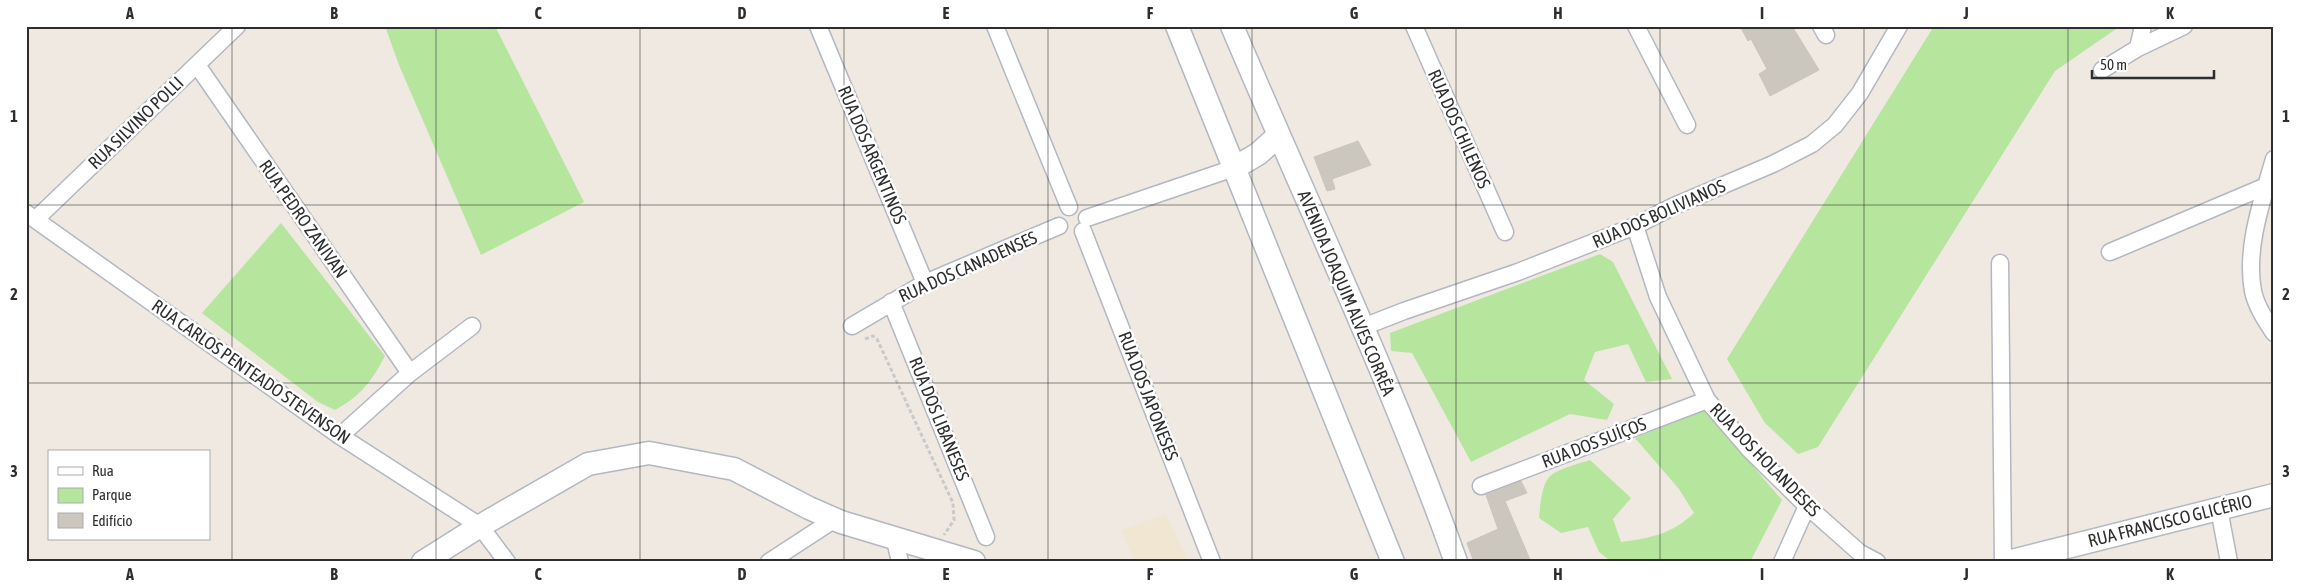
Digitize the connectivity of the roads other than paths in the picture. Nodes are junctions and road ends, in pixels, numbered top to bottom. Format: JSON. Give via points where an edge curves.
{"nodes":[{"id":1,"x":237,"y":26,"type":"edge"},
{"id":2,"x":818,"y":26,"type":"edge"},
{"id":3,"x":995,"y":26,"type":"edge"},
{"id":4,"x":1177,"y":26,"type":"edge"},
{"id":5,"x":1232,"y":26,"type":"edge"},
{"id":6,"x":1414,"y":26,"type":"edge"},
{"id":7,"x":1636,"y":26,"type":"edge"},
{"id":8,"x":1899,"y":26,"type":"edge"},
{"id":9,"x":2143,"y":26,"type":"edge"},
{"id":10,"x":2184,"y":26,"type":"edge"},
{"id":11,"x":2138,"y":48,"type":"junction"},
{"id":12,"x":197,"y":65,"type":"junction"},
{"id":13,"x":2102,"y":70,"type":"dead end"},
{"id":14,"x":1687,"y":125,"type":"dead end"},
{"id":15,"x":1278,"y":136,"type":"junction"},
{"id":16,"x":2274,"y":159,"type":"edge"},
{"id":17,"x":1234,"y":168,"type":"junction"},
{"id":18,"x":2266,"y":186,"type":"junction"},
{"id":19,"x":1069,"y":207,"type":"junction"},
{"id":20,"x":31,"y":216,"type":"edge"},
{"id":21,"x":1085,"y":225,"type":"junction"},
{"id":22,"x":1059,"y":226,"type":"junction"},
{"id":23,"x":1635,"y":226,"type":"junction"},
{"id":24,"x":1505,"y":232,"type":"dead end"},
{"id":25,"x":2110,"y":252,"type":"dead end"},
{"id":26,"x":2000,"y":263,"type":"dead end"},
{"id":27,"x":925,"y":283,"type":"junction"},
{"id":28,"x":891,"y":302,"type":"junction"},
{"id":29,"x":853,"y":325,"type":"road end"},
{"id":30,"x":472,"y":326,"type":"dead end"},
{"id":31,"x":1363,"y":328,"type":"junction"},
{"id":32,"x":2274,"y":333,"type":"edge"},
{"id":33,"x":410,"y":373,"type":"junction"},
{"id":34,"x":1707,"y":400,"type":"junction"},
{"id":35,"x":340,"y":436,"type":"junction"},
{"id":36,"x":1481,"y":486,"type":"dead end"},
{"id":37,"x":2274,"y":495,"type":"edge"},
{"id":38,"x":1806,"y":506,"type":"junction"},
{"id":39,"x":2219,"y":509,"type":"junction"},
{"id":40,"x":835,"y":519,"type":"junction"},
{"id":41,"x":480,"y":526,"type":"junction"},
{"id":42,"x":894,"y":536,"type":"junction"},
{"id":43,"x":986,"y":537,"type":"dead end"},
{"id":44,"x":423,"y":562,"type":"edge"},
{"id":45,"x":507,"y":562,"type":"edge"},
{"id":46,"x":769,"y":562,"type":"edge"},
{"id":47,"x":900,"y":562,"type":"edge"},
{"id":48,"x":974,"y":562,"type":"edge"},
{"id":49,"x":1212,"y":562,"type":"edge"},
{"id":50,"x":1393,"y":562,"type":"edge"},
{"id":51,"x":1456,"y":562,"type":"edge"},
{"id":52,"x":1782,"y":562,"type":"edge"},
{"id":53,"x":1876,"y":562,"type":"edge"},
{"id":54,"x":2003,"y":562,"type":"edge"},
{"id":55,"x":2008,"y":562,"type":"edge"},
{"id":56,"x":2229,"y":562,"type":"edge"}],
"edges":[{"from":1,"to":12,"type":"street","name":"RUA SILVINO POLLI"},
{"from":2,"to":27,"type":"street","name":"RUA DOS ARGENTINOS"},
{"from":3,"to":19,"type":"street"},
{"from":4,"to":17,"type":"main road"},
{"from":5,"to":15,"type":"main road","name":"AVENIDA JOAQUIM ALVES CORRÊA"},
{"from":6,"to":24,"type":"street","name":"RUA DOS CHILENOS"},
{"from":7,"to":14,"type":"street"},
{"from":8,"to":23,"type":"street","name":"RUA DOS BOLIVIANOS","via":[[1860,93],[1835,125],[1812,144]]},
{"from":9,"to":11,"type":"street"},
{"from":10,"to":11,"type":"street"},
{"from":11,"to":13,"type":"street"},
{"from":12,"to":20,"type":"street","name":"RUA SILVINO POLLI"},
{"from":12,"to":33,"type":"street","name":"RUA PEDRO ZANIVAN"},
{"from":15,"to":17,"type":"main road","via":[[1258,154]]},
{"from":15,"to":31,"type":"main road","name":"AVENIDA JOAQUIM ALVES CORRÊA"},
{"from":16,"to":18,"type":"street"},
{"from":17,"to":21,"type":"street"},
{"from":17,"to":50,"type":"main road"},
{"from":18,"to":25,"type":"street"},
{"from":18,"to":32,"type":"street","via":[[2251,251],[2252,276],[2253,292]]},
{"from":19,"to":21,"type":"street","via":[[1083,210]]},
{"from":19,"to":22,"type":"street","via":[[1059,216]]},
{"from":20,"to":35,"type":"street","name":"RUA CARLOS PENTEADO STEVENSON"},
{"from":21,"to":22,"type":"street","via":[[1074,235]]},
{"from":21,"to":49,"type":"street","name":"RUA DOS JAPONESES"},
{"from":22,"to":27,"type":"street","name":"RUA DOS CANADENSES"},
{"from":23,"to":31,"type":"street","name":"RUA DOS BOLIVIANOS"},
{"from":23,"to":34,"type":"street","name":"RUA DOS HOLANDESES","via":[[1658,297]]},
{"from":26,"to":54,"type":"street"},
{"from":27,"to":28,"type":"street","name":"RUA DOS CANADENSES"},
{"from":28,"to":29,"type":"street","name":"RUA DOS CANADENSES"},
{"from":28,"to":43,"type":"street","name":"RUA DOS LIBANESES"},
{"from":30,"to":33,"type":"street"},
{"from":31,"to":51,"type":"main road","name":"AVENIDA JOAQUIM ALVES CORRÊA"},
{"from":33,"to":35,"type":"street"},
{"from":34,"to":36,"type":"street","name":"RUA DOS SUÍÇOS"},
{"from":34,"to":38,"type":"street","name":"RUA DOS HOLANDESES","via":[[1750,450]]},
{"from":35,"to":41,"type":"street","name":"RUA CARLOS PENTEADO STEVENSON"},
{"from":37,"to":39,"type":"main road","name":"RUA FRANCISCO GLICÉRIO"},
{"from":38,"to":52,"type":"street"},
{"from":38,"to":53,"type":"street","name":"RUA DOS HOLANDESES","via":[[1860,553]]},
{"from":39,"to":55,"type":"main road","name":"RUA FRANCISCO GLICÉRIO"},
{"from":39,"to":56,"type":"street"},
{"from":40,"to":41,"type":"main road","via":[[734,469],[649,453],[588,464]]},
{"from":40,"to":42,"type":"main road"},
{"from":40,"to":46,"type":"street"},
{"from":41,"to":44,"type":"main road"},
{"from":41,"to":45,"type":"street"},
{"from":42,"to":47,"type":"street"},
{"from":42,"to":48,"type":"main road"}]}
